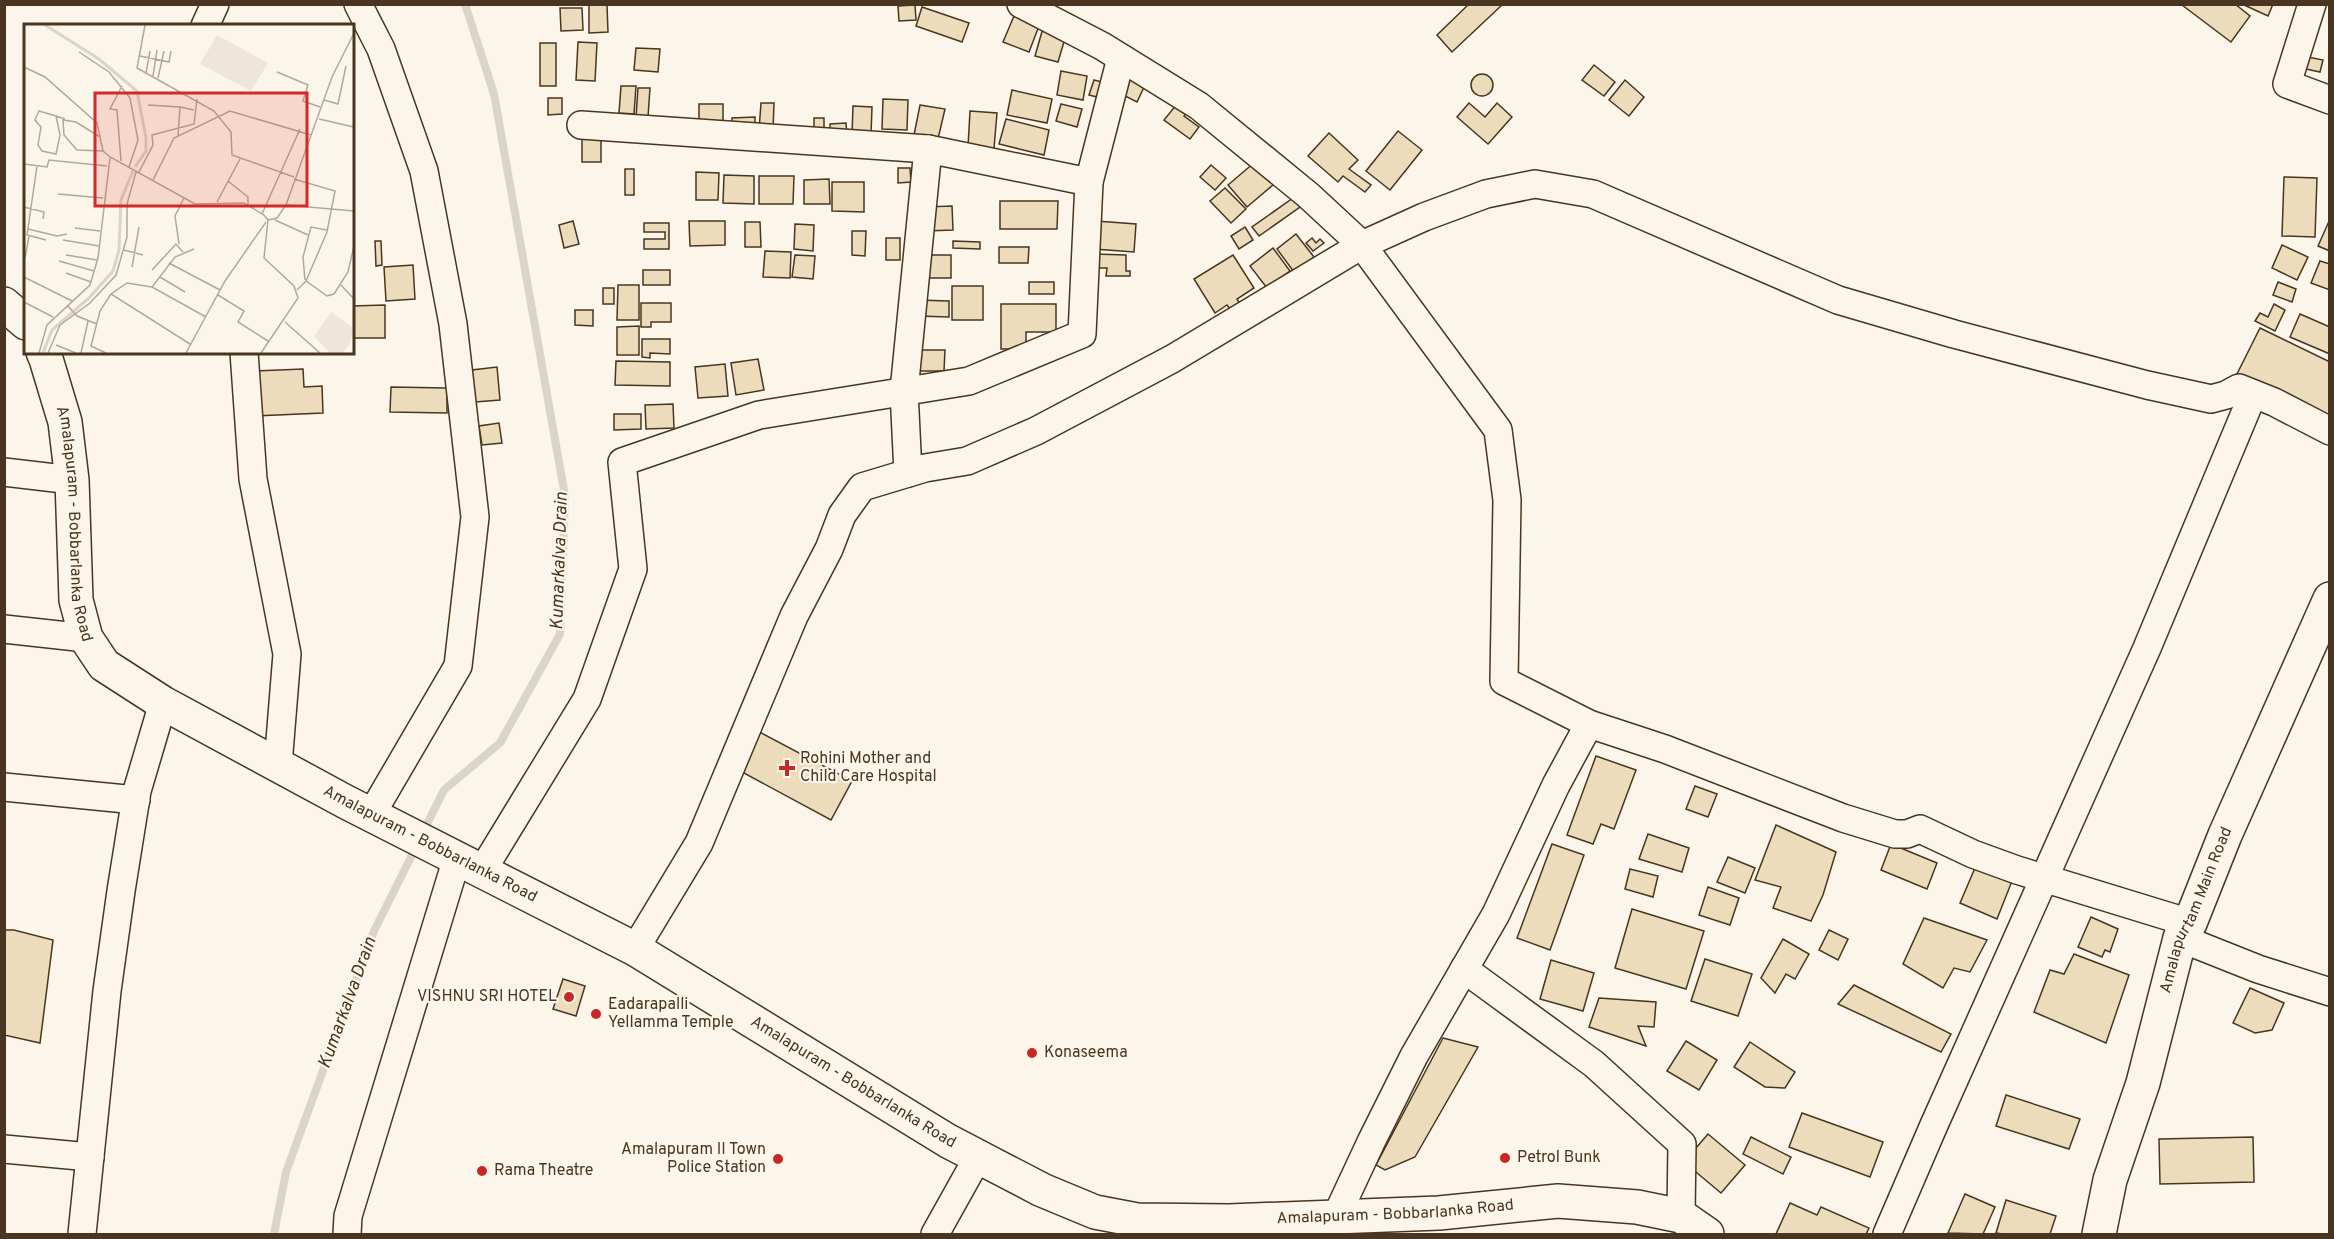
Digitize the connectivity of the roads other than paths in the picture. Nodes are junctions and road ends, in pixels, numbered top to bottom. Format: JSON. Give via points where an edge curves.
{"nodes":[{"id":1,"x":215,"y":4,"type":"edge"},
{"id":2,"x":358,"y":4,"type":"edge"},
{"id":3,"x":1021,"y":4,"type":"edge"},
{"id":4,"x":2312,"y":4,"type":"edge"},
{"id":5,"x":206,"y":24,"type":"edge"},
{"id":6,"x":1121,"y":58,"type":"junction"},
{"id":7,"x":2330,"y":100,"type":"edge"},
{"id":8,"x":581,"y":125,"type":"dead end"},
{"id":9,"x":928,"y":149,"type":"junction"},
{"id":10,"x":1089,"y":182,"type":"junction"},
{"id":11,"x":1362,"y":245,"type":"junction"},
{"id":12,"x":4,"y":304,"type":"edge"},
{"id":13,"x":24,"y":321,"type":"edge"},
{"id":14,"x":44,"y":354,"type":"edge"},
{"id":15,"x":244,"y":354,"type":"edge"},
{"id":16,"x":904,"y":391,"type":"junction"},
{"id":17,"x":2253,"y":394,"type":"junction"},
{"id":18,"x":2330,"y":431,"type":"edge"},
{"id":19,"x":4,"y":472,"type":"edge"},
{"id":20,"x":908,"y":473,"type":"junction"},
{"id":21,"x":72,"y":480,"type":"junction"},
{"id":22,"x":2330,"y":599,"type":"edge"},
{"id":23,"x":4,"y":628,"type":"edge"},
{"id":24,"x":86,"y":638,"type":"junction"},
{"id":25,"x":163,"y":703,"type":"junction"},
{"id":26,"x":1589,"y":724,"type":"junction"},
{"id":27,"x":278,"y":765,"type":"junction"},
{"id":28,"x":4,"y":787,"type":"edge"},
{"id":29,"x":136,"y":800,"type":"junction"},
{"id":30,"x":371,"y":815,"type":"junction"},
{"id":31,"x":445,"y":852,"type":"junction"},
{"id":32,"x":2042,"y":879,"type":"junction"},
{"id":33,"x":2185,"y":931,"type":"junction"},
{"id":34,"x":635,"y":949,"type":"junction"},
{"id":35,"x":1464,"y":969,"type":"junction"},
{"id":36,"x":2330,"y":992,"type":"edge"},
{"id":37,"x":4,"y":1149,"type":"edge"},
{"id":38,"x":90,"y":1157,"type":"junction"},
{"id":39,"x":978,"y":1157,"type":"junction"},
{"id":40,"x":1336,"y":1217,"type":"junction"},
{"id":41,"x":1694,"y":1226,"type":"edge"},
{"id":42,"x":82,"y":1234,"type":"edge"},
{"id":43,"x":347,"y":1234,"type":"edge"},
{"id":44,"x":935,"y":1234,"type":"edge"},
{"id":45,"x":1887,"y":1234,"type":"edge"},
{"id":46,"x":2102,"y":1234,"type":"edge"}],
"edges":[{"from":1,"to":5,"type":"street"},
{"from":2,"to":30,"type":"street","via":[[381,49],[424,171],[453,324],[475,517],[458,666]]},
{"from":3,"to":6,"type":"street"},
{"from":4,"to":7,"type":"street","via":[[2288,84]]},
{"from":6,"to":10,"type":"street"},
{"from":6,"to":11,"type":"street","via":[[1199,106],[1308,195]]},
{"from":8,"to":9,"type":"street"},
{"from":9,"to":10,"type":"street"},
{"from":9,"to":16,"type":"street"},
{"from":10,"to":16,"type":"street","via":[[1082,334],[969,381]]},
{"from":11,"to":17,"type":"street","via":[[1486,194],[1535,184],[1593,194],[1838,300],[1954,334],[2211,399],[2240,388]]},
{"from":11,"to":20,"type":"street","via":[[1172,359],[1036,431],[967,461]]},
{"from":11,"to":26,"type":"street","via":[[1498,430],[1507,500],[1503,681]]},
{"from":12,"to":13,"type":"main road"},
{"from":14,"to":21,"type":"main road","name":"Amalapuram - Bobbarlanka Road","via":[[65,422]]},
{"from":15,"to":27,"type":"street","via":[[253,479],[287,654]]},
{"from":16,"to":20,"type":"street"},
{"from":16,"to":31,"type":"street","via":[[759,415],[622,462],[633,569],[587,699]]},
{"from":17,"to":18,"type":"street"},
{"from":17,"to":32,"type":"street","via":[[2146,648]]},
{"from":19,"to":21,"type":"street"},
{"from":20,"to":34,"type":"street","via":[[862,488],[842,515],[794,616],[699,843]]},
{"from":21,"to":24,"type":"main road","name":"Amalapuram - Bobbarlanka Road","via":[[76,600]]},
{"from":22,"to":33,"type":"main road","name":"Amalapurtam Main Road"},
{"from":23,"to":24,"type":"street"},
{"from":24,"to":25,"type":"main road","name":"Amalapuram - Bobbarlanka Road","via":[[104,665]]},
{"from":25,"to":27,"type":"main road","name":"Amalapuram - Bobbarlanka Road"},
{"from":25,"to":29,"type":"street"},
{"from":26,"to":32,"type":"street","via":[[1894,834],[1920,829]]},
{"from":26,"to":35,"type":"street","via":[[1496,914]]},
{"from":27,"to":30,"type":"main road","name":"Amalapuram - Bobbarlanka Road"},
{"from":28,"to":29,"type":"street"},
{"from":29,"to":38,"type":"street","via":[[107,991]]},
{"from":30,"to":31,"type":"main road","name":"Amalapuram - Bobbarlanka Road"},
{"from":31,"to":34,"type":"main road","name":"Amalapuram - Bobbarlanka Road"},
{"from":31,"to":43,"type":"street","via":[[348,1216]]},
{"from":32,"to":33,"type":"street"},
{"from":32,"to":45,"type":"street"},
{"from":33,"to":36,"type":"street","via":[[2258,969]]},
{"from":33,"to":46,"type":"main road","name":"Amalapurtam Main Road","via":[[2143,1083],[2110,1180]]},
{"from":34,"to":39,"type":"main road","name":"Amalapuram - Bobbarlanka Road"},
{"from":35,"to":40,"type":"street","via":[[1414,1056]]},
{"from":35,"to":41,"type":"street","via":[[1594,1064],[1682,1144]]},
{"from":37,"to":38,"type":"street"},
{"from":38,"to":42,"type":"street"},
{"from":39,"to":40,"type":"main road","name":"Amalapuram - Bobbarlanka Road","via":[[1095,1212],[1137,1221]]},
{"from":39,"to":44,"type":"street"},
{"from":40,"to":41,"type":"main road","name":"Amalapuram - Bobbarlanka Road","via":[[1439,1213],[1558,1201],[1637,1207]]}]}
